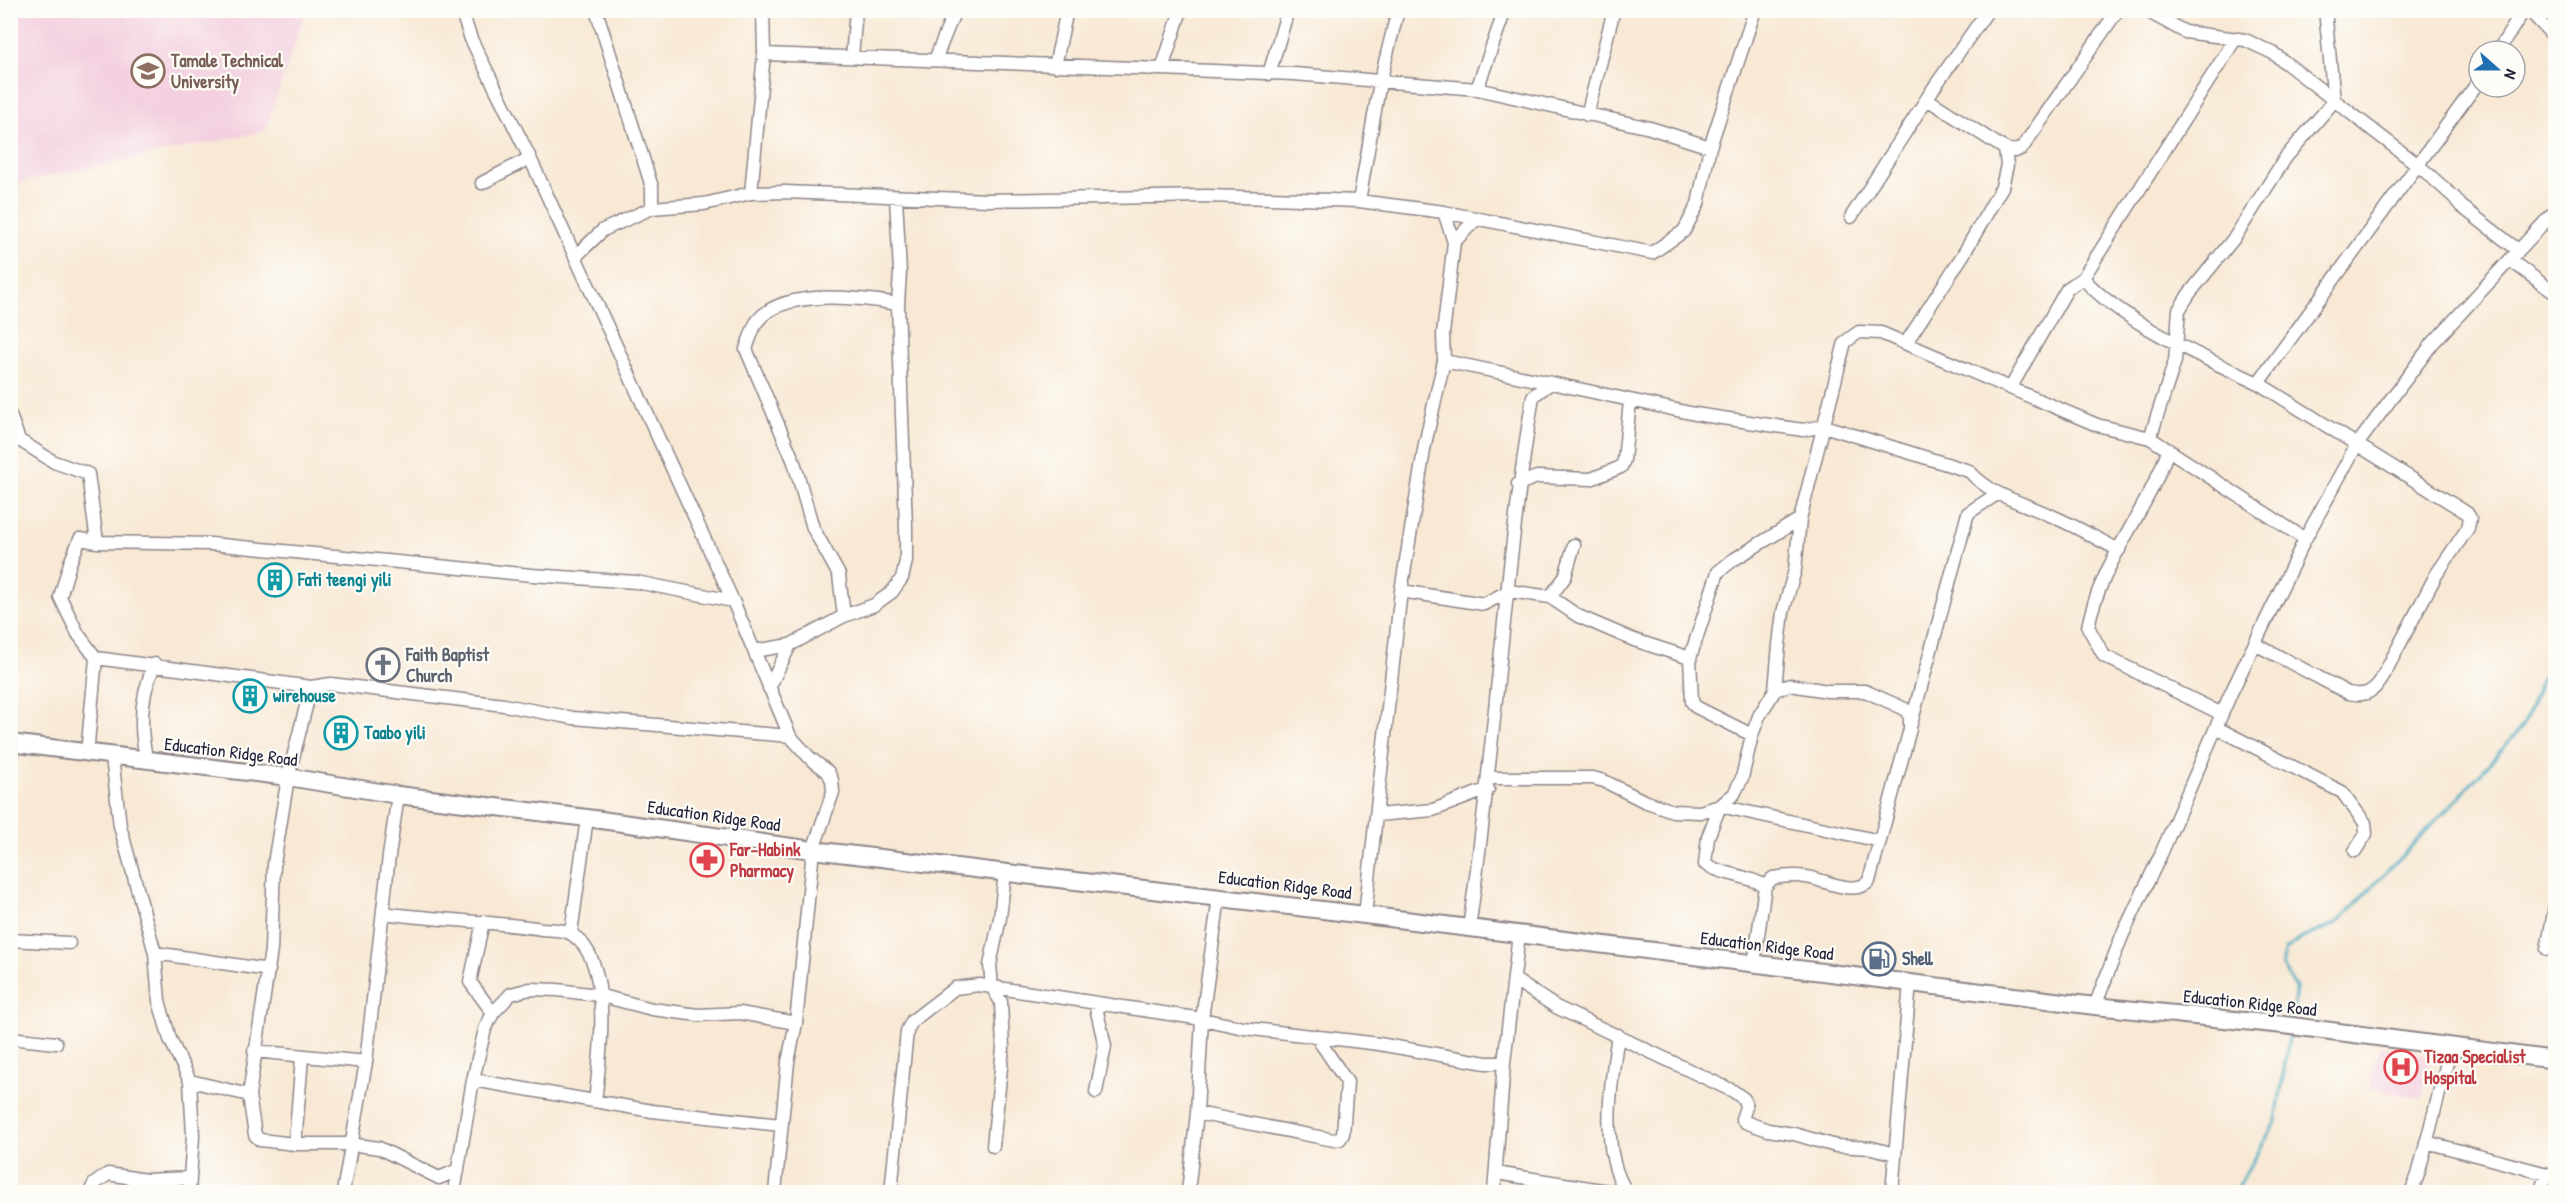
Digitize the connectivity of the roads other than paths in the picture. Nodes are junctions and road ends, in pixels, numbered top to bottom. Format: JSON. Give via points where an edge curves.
{"nodes":[{"id":1,"x":461,"y":10,"type":"edge"},
{"id":2,"x":596,"y":10,"type":"edge"},
{"id":3,"x":763,"y":10,"type":"edge"},
{"id":4,"x":856,"y":10,"type":"edge"},
{"id":5,"x":955,"y":10,"type":"edge"},
{"id":6,"x":1067,"y":10,"type":"edge"},
{"id":7,"x":1181,"y":10,"type":"edge"},
{"id":8,"x":1288,"y":10,"type":"edge"},
{"id":9,"x":1398,"y":10,"type":"edge"},
{"id":10,"x":1505,"y":10,"type":"edge"},
{"id":11,"x":1614,"y":10,"type":"edge"},
{"id":12,"x":1755,"y":10,"type":"edge"},
{"id":13,"x":1988,"y":10,"type":"edge"},
{"id":14,"x":2118,"y":10,"type":"edge"},
{"id":15,"x":2145,"y":10,"type":"edge"},
{"id":16,"x":2325,"y":10,"type":"edge"},
{"id":17,"x":2524,"y":10,"type":"edge"},
{"id":18,"x":2529,"y":10,"type":"edge"},
{"id":19,"x":2236,"y":38,"type":"junction"},
{"id":20,"x":2506,"y":39,"type":"edge"},
{"id":21,"x":2556,"y":39,"type":"edge"},
{"id":22,"x":764,"y":54,"type":"junction"},
{"id":23,"x":852,"y":57,"type":"junction"},
{"id":24,"x":935,"y":60,"type":"junction"},
{"id":25,"x":1055,"y":66,"type":"junction"},
{"id":26,"x":1162,"y":69,"type":"junction"},
{"id":27,"x":1269,"y":74,"type":"junction"},
{"id":28,"x":1380,"y":82,"type":"junction"},
{"id":29,"x":1477,"y":90,"type":"junction"},
{"id":30,"x":2467,"y":98,"type":"edge"},
{"id":31,"x":1927,"y":99,"type":"junction"},
{"id":32,"x":2334,"y":101,"type":"junction"},
{"id":33,"x":1587,"y":115,"type":"junction"},
{"id":34,"x":1710,"y":147,"type":"junction"},
{"id":35,"x":2005,"y":150,"type":"junction"},
{"id":36,"x":530,"y":158,"type":"junction"},
{"id":37,"x":2418,"y":165,"type":"junction"},
{"id":38,"x":482,"y":183,"type":"dead end"},
{"id":39,"x":752,"y":193,"type":"junction"},
{"id":40,"x":896,"y":198,"type":"junction"},
{"id":41,"x":1359,"y":201,"type":"junction"},
{"id":42,"x":652,"y":208,"type":"junction"},
{"id":43,"x":2556,"y":210,"type":"edge"},
{"id":44,"x":1444,"y":212,"type":"junction"},
{"id":45,"x":1477,"y":218,"type":"junction"},
{"id":46,"x":1851,"y":218,"type":"dead end"},
{"id":47,"x":1454,"y":242,"type":"junction"},
{"id":48,"x":2518,"y":250,"type":"junction"},
{"id":49,"x":576,"y":256,"type":"junction"},
{"id":50,"x":2510,"y":260,"type":"junction"},
{"id":51,"x":2083,"y":278,"type":"junction"},
{"id":52,"x":2556,"y":294,"type":"edge"},
{"id":53,"x":898,"y":304,"type":"junction"},
{"id":54,"x":1906,"y":343,"type":"junction"},
{"id":55,"x":2177,"y":344,"type":"junction"},
{"id":56,"x":1444,"y":361,"type":"junction"},
{"id":57,"x":1551,"y":382,"type":"junction"},
{"id":58,"x":2258,"y":383,"type":"junction"},
{"id":59,"x":2011,"y":387,"type":"junction"},
{"id":60,"x":1630,"y":401,"type":"junction"},
{"id":61,"x":10,"y":415,"type":"edge"},
{"id":62,"x":1824,"y":426,"type":"junction"},
{"id":63,"x":2150,"y":438,"type":"junction"},
{"id":64,"x":2356,"y":446,"type":"junction"},
{"id":65,"x":2168,"y":450,"type":"junction"},
{"id":66,"x":1518,"y":484,"type":"junction"},
{"id":67,"x":1997,"y":494,"type":"junction"},
{"id":68,"x":1800,"y":519,"type":"junction"},
{"id":69,"x":2305,"y":539,"type":"junction"},
{"id":70,"x":98,"y":542,"type":"junction"},
{"id":71,"x":1574,"y":545,"type":"dead end"},
{"id":72,"x":2119,"y":550,"type":"junction"},
{"id":73,"x":1401,"y":591,"type":"junction"},
{"id":74,"x":1509,"y":591,"type":"junction"},
{"id":75,"x":1550,"y":597,"type":"junction"},
{"id":76,"x":733,"y":601,"type":"junction"},
{"id":77,"x":844,"y":616,"type":"junction"},
{"id":78,"x":2255,"y":644,"type":"junction"},
{"id":79,"x":790,"y":645,"type":"junction"},
{"id":80,"x":754,"y":651,"type":"junction"},
{"id":81,"x":96,"y":658,"type":"junction"},
{"id":82,"x":1690,"y":658,"type":"junction"},
{"id":83,"x":155,"y":664,"type":"junction"},
{"id":84,"x":311,"y":687,"type":"junction"},
{"id":85,"x":769,"y":688,"type":"junction"},
{"id":86,"x":1775,"y":690,"type":"junction"},
{"id":87,"x":2222,"y":714,"type":"junction"},
{"id":88,"x":2217,"y":728,"type":"junction"},
{"id":89,"x":1910,"y":729,"type":"junction"},
{"id":90,"x":1752,"y":735,"type":"junction"},
{"id":91,"x":790,"y":736,"type":"junction"},
{"id":92,"x":10,"y":743,"type":"edge"},
{"id":93,"x":87,"y":754,"type":"junction"},
{"id":94,"x":112,"y":757,"type":"junction"},
{"id":95,"x":147,"y":761,"type":"junction"},
{"id":96,"x":288,"y":777,"type":"junction"},
{"id":97,"x":1488,"y":783,"type":"junction"},
{"id":98,"x":398,"y":795,"type":"junction"},
{"id":99,"x":1720,"y":806,"type":"junction"},
{"id":100,"x":1377,"y":815,"type":"junction"},
{"id":101,"x":587,"y":818,"type":"junction"},
{"id":102,"x":1880,"y":841,"type":"junction"},
{"id":103,"x":813,"y":850,"type":"junction"},
{"id":104,"x":2355,"y":851,"type":"dead end"},
{"id":105,"x":1005,"y":872,"type":"junction"},
{"id":106,"x":1764,"y":886,"type":"junction"},
{"id":107,"x":1219,"y":897,"type":"junction"},
{"id":108,"x":2556,"y":902,"type":"edge"},
{"id":109,"x":382,"y":913,"type":"junction"},
{"id":110,"x":1365,"y":915,"type":"junction"},
{"id":111,"x":483,"y":922,"type":"junction"},
{"id":112,"x":1469,"y":928,"type":"junction"},
{"id":113,"x":571,"y":933,"type":"junction"},
{"id":114,"x":1519,"y":934,"type":"junction"},
{"id":115,"x":10,"y":940,"type":"edge"},
{"id":116,"x":69,"y":943,"type":"dead end"},
{"id":117,"x":2547,"y":949,"type":"dead end"},
{"id":118,"x":155,"y":953,"type":"junction"},
{"id":119,"x":1754,"y":964,"type":"junction"},
{"id":120,"x":269,"y":970,"type":"junction"},
{"id":121,"x":1515,"y":980,"type":"junction"},
{"id":122,"x":1910,"y":983,"type":"junction"},
{"id":123,"x":992,"y":987,"type":"junction"},
{"id":124,"x":598,"y":994,"type":"junction"},
{"id":125,"x":1095,"y":1003,"type":"junction"},
{"id":126,"x":2095,"y":1006,"type":"junction"},
{"id":127,"x":493,"y":1013,"type":"junction"},
{"id":128,"x":1202,"y":1019,"type":"junction"},
{"id":129,"x":796,"y":1023,"type":"junction"},
{"id":130,"x":1618,"y":1035,"type":"junction"},
{"id":131,"x":1316,"y":1036,"type":"junction"},
{"id":132,"x":10,"y":1038,"type":"edge"},
{"id":133,"x":56,"y":1043,"type":"dead end"},
{"id":134,"x":2451,"y":1047,"type":"junction"},
{"id":135,"x":254,"y":1051,"type":"junction"},
{"id":136,"x":302,"y":1057,"type":"junction"},
{"id":137,"x":2556,"y":1060,"type":"edge"},
{"id":138,"x":366,"y":1062,"type":"junction"},
{"id":139,"x":1504,"y":1063,"type":"junction"},
{"id":140,"x":473,"y":1080,"type":"junction"},
{"id":141,"x":190,"y":1081,"type":"junction"},
{"id":142,"x":1096,"y":1092,"type":"dead end"},
{"id":143,"x":249,"y":1095,"type":"junction"},
{"id":144,"x":596,"y":1101,"type":"junction"},
{"id":145,"x":1197,"y":1113,"type":"junction"},
{"id":146,"x":781,"y":1125,"type":"junction"},
{"id":147,"x":2426,"y":1142,"type":"junction"},
{"id":148,"x":295,"y":1144,"type":"junction"},
{"id":149,"x":350,"y":1144,"type":"junction"},
{"id":150,"x":993,"y":1146,"type":"dead end"},
{"id":151,"x":1895,"y":1154,"type":"junction"},
{"id":152,"x":458,"y":1170,"type":"junction"},
{"id":153,"x":1496,"y":1173,"type":"junction"},
{"id":154,"x":2551,"y":1175,"type":"edge"},
{"id":155,"x":189,"y":1178,"type":"junction"},
{"id":156,"x":439,"y":1178,"type":"junction"},
{"id":157,"x":1591,"y":1191,"type":"edge"},
{"id":158,"x":90,"y":1192,"type":"edge"},
{"id":159,"x":189,"y":1192,"type":"edge"},
{"id":160,"x":344,"y":1192,"type":"edge"},
{"id":161,"x":449,"y":1192,"type":"edge"},
{"id":162,"x":454,"y":1192,"type":"edge"},
{"id":163,"x":775,"y":1192,"type":"edge"},
{"id":164,"x":891,"y":1192,"type":"edge"},
{"id":165,"x":1188,"y":1192,"type":"edge"},
{"id":166,"x":1494,"y":1192,"type":"edge"},
{"id":167,"x":1614,"y":1192,"type":"edge"},
{"id":168,"x":1628,"y":1192,"type":"edge"},
{"id":169,"x":1892,"y":1192,"type":"edge"},
{"id":170,"x":2411,"y":1192,"type":"edge"},
{"id":171,"x":2540,"y":1192,"type":"edge"}],
"edges":[{"from":1,"to":36,"type":"street","via":[[471,39]]},
{"from":2,"to":42,"type":"street","via":[[652,187]]},
{"from":3,"to":22,"type":"street"},
{"from":4,"to":23,"type":"street"},
{"from":5,"to":24,"type":"street"},
{"from":6,"to":25,"type":"street"},
{"from":7,"to":26,"type":"street"},
{"from":8,"to":27,"type":"street"},
{"from":9,"to":28,"type":"street"},
{"from":10,"to":29,"type":"street"},
{"from":11,"to":33,"type":"street"},
{"from":12,"to":34,"type":"street"},
{"from":13,"to":31,"type":"street"},
{"from":14,"to":35,"type":"street","via":[[2022,147]]},
{"from":15,"to":19,"type":"street","via":[[2185,32]]},
{"from":16,"to":32,"type":"street"},
{"from":17,"to":20,"type":"street"},
{"from":18,"to":21,"type":"street"},
{"from":19,"to":32,"type":"street","via":[[2274,53]]},
{"from":19,"to":51,"type":"street"},
{"from":22,"to":23,"type":"street"},
{"from":22,"to":39,"type":"street"},
{"from":23,"to":24,"type":"street"},
{"from":24,"to":25,"type":"street"},
{"from":25,"to":26,"type":"street"},
{"from":26,"to":27,"type":"street"},
{"from":27,"to":28,"type":"street"},
{"from":28,"to":29,"type":"street"},
{"from":28,"to":41,"type":"street"},
{"from":29,"to":33,"type":"street"},
{"from":30,"to":37,"type":"street"},
{"from":31,"to":35,"type":"street"},
{"from":31,"to":46,"type":"street"},
{"from":32,"to":37,"type":"street"},
{"from":32,"to":55,"type":"street","via":[[2286,157],[2235,237],[2189,294],[2177,317]]},
{"from":33,"to":34,"type":"street","via":[[1650,128]]},
{"from":34,"to":45,"type":"street","via":[[1698,204],[1684,231],[1652,253]]},
{"from":35,"to":54,"type":"street","via":[[2007,165],[2001,187]]},
{"from":36,"to":38,"type":"street"},
{"from":36,"to":49,"type":"street"},
{"from":37,"to":48,"type":"street","via":[[2461,206]]},
{"from":37,"to":58,"type":"street"},
{"from":39,"to":40,"type":"street"},
{"from":39,"to":42,"type":"street","via":[[704,204]]},
{"from":40,"to":41,"type":"street","via":[[1207,196]]},
{"from":40,"to":53,"type":"street"},
{"from":41,"to":44,"type":"street"},
{"from":42,"to":49,"type":"street","via":[[603,230]]},
{"from":43,"to":48,"type":"street"},
{"from":44,"to":45,"type":"street"},
{"from":44,"to":47,"type":"street"},
{"from":45,"to":47,"type":"street"},
{"from":47,"to":56,"type":"street","via":[[1443,334]]},
{"from":48,"to":50,"type":"street"},
{"from":49,"to":76,"type":"street"},
{"from":50,"to":52,"type":"street"},
{"from":50,"to":64,"type":"street","via":[[2432,344]]},
{"from":51,"to":55,"type":"street","via":[[2095,291]]},
{"from":51,"to":59,"type":"street","via":[[2067,289]]},
{"from":53,"to":77,"type":"street","via":[[906,561],[902,578],[892,591],[874,605]]},
{"from":53,"to":77,"type":"street","via":[[843,297],[798,299],[757,322],[746,349],[794,462],[813,528],[839,575]]},
{"from":54,"to":59,"type":"street"},
{"from":54,"to":62,"type":"street","via":[[1881,333],[1859,332],[1845,342]]},
{"from":55,"to":58,"type":"street"},
{"from":55,"to":63,"type":"street"},
{"from":56,"to":57,"type":"street"},
{"from":56,"to":73,"type":"street","via":[[1425,444]]},
{"from":57,"to":60,"type":"street"},
{"from":57,"to":66,"type":"street","via":[[1533,396]]},
{"from":58,"to":64,"type":"street"},
{"from":59,"to":63,"type":"street","via":[[2097,425]]},
{"from":60,"to":62,"type":"street","via":[[1803,430]]},
{"from":60,"to":66,"type":"street","via":[[1620,467],[1591,479],[1537,477]]},
{"from":61,"to":70,"type":"street","via":[[19,440],[54,462],[88,474]]},
{"from":62,"to":67,"type":"street","via":[[1969,471]]},
{"from":62,"to":68,"type":"street"},
{"from":63,"to":65,"type":"street"},
{"from":64,"to":69,"type":"street"},
{"from":64,"to":78,"type":"street","via":[[2467,513],[2468,528],[2436,575],[2372,692],[2362,696],[2348,693]]},
{"from":65,"to":69,"type":"street"},
{"from":65,"to":72,"type":"street","via":[[2158,478]]},
{"from":66,"to":74,"type":"street"},
{"from":67,"to":72,"type":"street","via":[[2048,514]]},
{"from":67,"to":89,"type":"street","via":[[1968,513]]},
{"from":68,"to":82,"type":"street","via":[[1718,572]]},
{"from":68,"to":86,"type":"street","via":[[1795,570],[1783,612]]},
{"from":69,"to":78,"type":"street"},
{"from":70,"to":76,"type":"street","via":[[211,544],[636,582]]},
{"from":70,"to":81,"type":"street","via":[[80,539],[60,597],[78,634]]},
{"from":71,"to":75,"type":"street","via":[[1564,577]]},
{"from":72,"to":87,"type":"street","via":[[2092,607],[2088,627],[2093,641],[2104,656],[2118,665]]},
{"from":73,"to":74,"type":"street","via":[[1484,604]]},
{"from":73,"to":100,"type":"street"},
{"from":74,"to":75,"type":"street"},
{"from":74,"to":97,"type":"street"},
{"from":75,"to":82,"type":"street","via":[[1578,616]]},
{"from":76,"to":80,"type":"street"},
{"from":77,"to":79,"type":"street"},
{"from":78,"to":87,"type":"street"},
{"from":79,"to":80,"type":"street"},
{"from":79,"to":85,"type":"street"},
{"from":80,"to":85,"type":"street"},
{"from":81,"to":83,"type":"street"},
{"from":81,"to":93,"type":"street"},
{"from":82,"to":90,"type":"street","via":[[1692,702],[1696,707]]},
{"from":83,"to":84,"type":"street"},
{"from":83,"to":95,"type":"street","via":[[146,687],[141,736]]},
{"from":84,"to":91,"type":"street","via":[[331,684],[573,717]]},
{"from":84,"to":96,"type":"street"},
{"from":85,"to":91,"type":"street"},
{"from":86,"to":89,"type":"street","via":[[1790,685],[1865,691],[1905,709]]},
{"from":86,"to":90,"type":"street"},
{"from":87,"to":88,"type":"street"},
{"from":88,"to":104,"type":"street","via":[[2342,792],[2365,823],[2366,834]]},
{"from":88,"to":126,"type":"street","via":[[2122,936]]},
{"from":89,"to":102,"type":"street"},
{"from":90,"to":99,"type":"street","via":[[1742,778],[1734,794]]},
{"from":91,"to":103,"type":"street","via":[[832,780],[833,792]]},
{"from":92,"to":93,"type":"main road","name":"Education Ridge Road"},
{"from":93,"to":94,"type":"main road","name":"Education Ridge Road"},
{"from":94,"to":95,"type":"main road","name":"Education Ridge Road"},
{"from":94,"to":118,"type":"street","via":[[120,826]]},
{"from":95,"to":96,"type":"main road","name":"Education Ridge Road"},
{"from":96,"to":98,"type":"main road","name":"Education Ridge Road"},
{"from":96,"to":120,"type":"street","via":[[274,864]]},
{"from":97,"to":99,"type":"street","via":[[1593,778],[1673,811],[1700,812]]},
{"from":97,"to":100,"type":"street","via":[[1433,810]]},
{"from":97,"to":112,"type":"street"},
{"from":98,"to":101,"type":"main road","name":"Education Ridge Road"},
{"from":98,"to":109,"type":"street"},
{"from":99,"to":102,"type":"street"},
{"from":99,"to":106,"type":"street","via":[[1708,837],[1705,864],[1715,871],[1753,879]]},
{"from":100,"to":110,"type":"street"},
{"from":101,"to":103,"type":"main road","name":"Education Ridge Road"},
{"from":101,"to":113,"type":"street"},
{"from":102,"to":106,"type":"street","via":[[1865,886],[1787,876],[1773,878]]},
{"from":103,"to":105,"type":"main road","name":"Education Ridge Road"},
{"from":103,"to":129,"type":"street"},
{"from":105,"to":107,"type":"main road","name":"Education Ridge Road"},
{"from":105,"to":123,"type":"street","via":[[990,965]]},
{"from":106,"to":119,"type":"street"},
{"from":107,"to":110,"type":"main road","name":"Education Ridge Road"},
{"from":107,"to":128,"type":"street"},
{"from":108,"to":117,"type":"street"},
{"from":109,"to":111,"type":"street"},
{"from":109,"to":138,"type":"street"},
{"from":110,"to":112,"type":"main road","name":"Education Ridge Road"},
{"from":111,"to":113,"type":"street"},
{"from":111,"to":127,"type":"street","via":[[471,982]]},
{"from":112,"to":114,"type":"main road","name":"Education Ridge Road"},
{"from":113,"to":124,"type":"street","via":[[593,963]]},
{"from":114,"to":119,"type":"main road","name":"Education Ridge Road"},
{"from":114,"to":121,"type":"street"},
{"from":115,"to":116,"type":"street"},
{"from":118,"to":120,"type":"street"},
{"from":118,"to":141,"type":"street","via":[[159,1000],[170,1039]]},
{"from":119,"to":122,"type":"main road","name":"Education Ridge Road"},
{"from":120,"to":135,"type":"street"},
{"from":121,"to":130,"type":"street","via":[[1556,1006]]},
{"from":121,"to":139,"type":"street"},
{"from":122,"to":126,"type":"main road","name":"Education Ridge Road"},
{"from":122,"to":151,"type":"street"},
{"from":123,"to":125,"type":"street"},
{"from":123,"to":150,"type":"street","via":[[1001,1002],[1003,1048]]},
{"from":123,"to":164,"type":"street","via":[[956,988],[909,1025]]},
{"from":124,"to":127,"type":"street","via":[[530,989],[511,994]]},
{"from":124,"to":129,"type":"street","via":[[652,1009],[698,1015],[741,1013]]},
{"from":124,"to":144,"type":"street","via":[[603,1017]]},
{"from":125,"to":128,"type":"street"},
{"from":125,"to":142,"type":"street","via":[[1105,1046]]},
{"from":126,"to":134,"type":"main road","name":"Education Ridge Road"},
{"from":127,"to":140,"type":"street","via":[[485,1029]]},
{"from":128,"to":131,"type":"street","via":[[1255,1030]]},
{"from":128,"to":145,"type":"street"},
{"from":129,"to":146,"type":"street"},
{"from":130,"to":151,"type":"street","via":[[1744,1099],[1742,1119],[1750,1124],[1836,1146]]},
{"from":130,"to":168,"type":"street","via":[[1609,1108],[1617,1178]]},
{"from":131,"to":139,"type":"street"},
{"from":131,"to":145,"type":"street","via":[[1347,1082],[1340,1139]]},
{"from":132,"to":133,"type":"street"},
{"from":134,"to":137,"type":"main road","name":"Education Ridge Road"},
{"from":134,"to":147,"type":"street"},
{"from":135,"to":136,"type":"street"},
{"from":135,"to":143,"type":"street"},
{"from":136,"to":138,"type":"street"},
{"from":136,"to":148,"type":"street"},
{"from":138,"to":149,"type":"street"},
{"from":139,"to":153,"type":"street"},
{"from":140,"to":144,"type":"street"},
{"from":140,"to":152,"type":"street"},
{"from":141,"to":143,"type":"street"},
{"from":141,"to":155,"type":"street","via":[[193,1136]]},
{"from":143,"to":148,"type":"street","via":[[255,1134],[260,1140]]},
{"from":144,"to":146,"type":"street"},
{"from":145,"to":165,"type":"street"},
{"from":146,"to":163,"type":"street"},
{"from":147,"to":154,"type":"street"},
{"from":147,"to":170,"type":"street"},
{"from":148,"to":149,"type":"street"},
{"from":149,"to":156,"type":"street","via":[[379,1148]]},
{"from":149,"to":160,"type":"street"},
{"from":151,"to":169,"type":"street"},
{"from":152,"to":156,"type":"street"},
{"from":152,"to":162,"type":"street"},
{"from":153,"to":157,"type":"street"},
{"from":153,"to":166,"type":"street"},
{"from":154,"to":171,"type":"street"},
{"from":155,"to":158,"type":"street","via":[[146,1180],[108,1174]]},
{"from":155,"to":159,"type":"street"},
{"from":156,"to":161,"type":"street"},
{"from":157,"to":167,"type":"street"}]}
